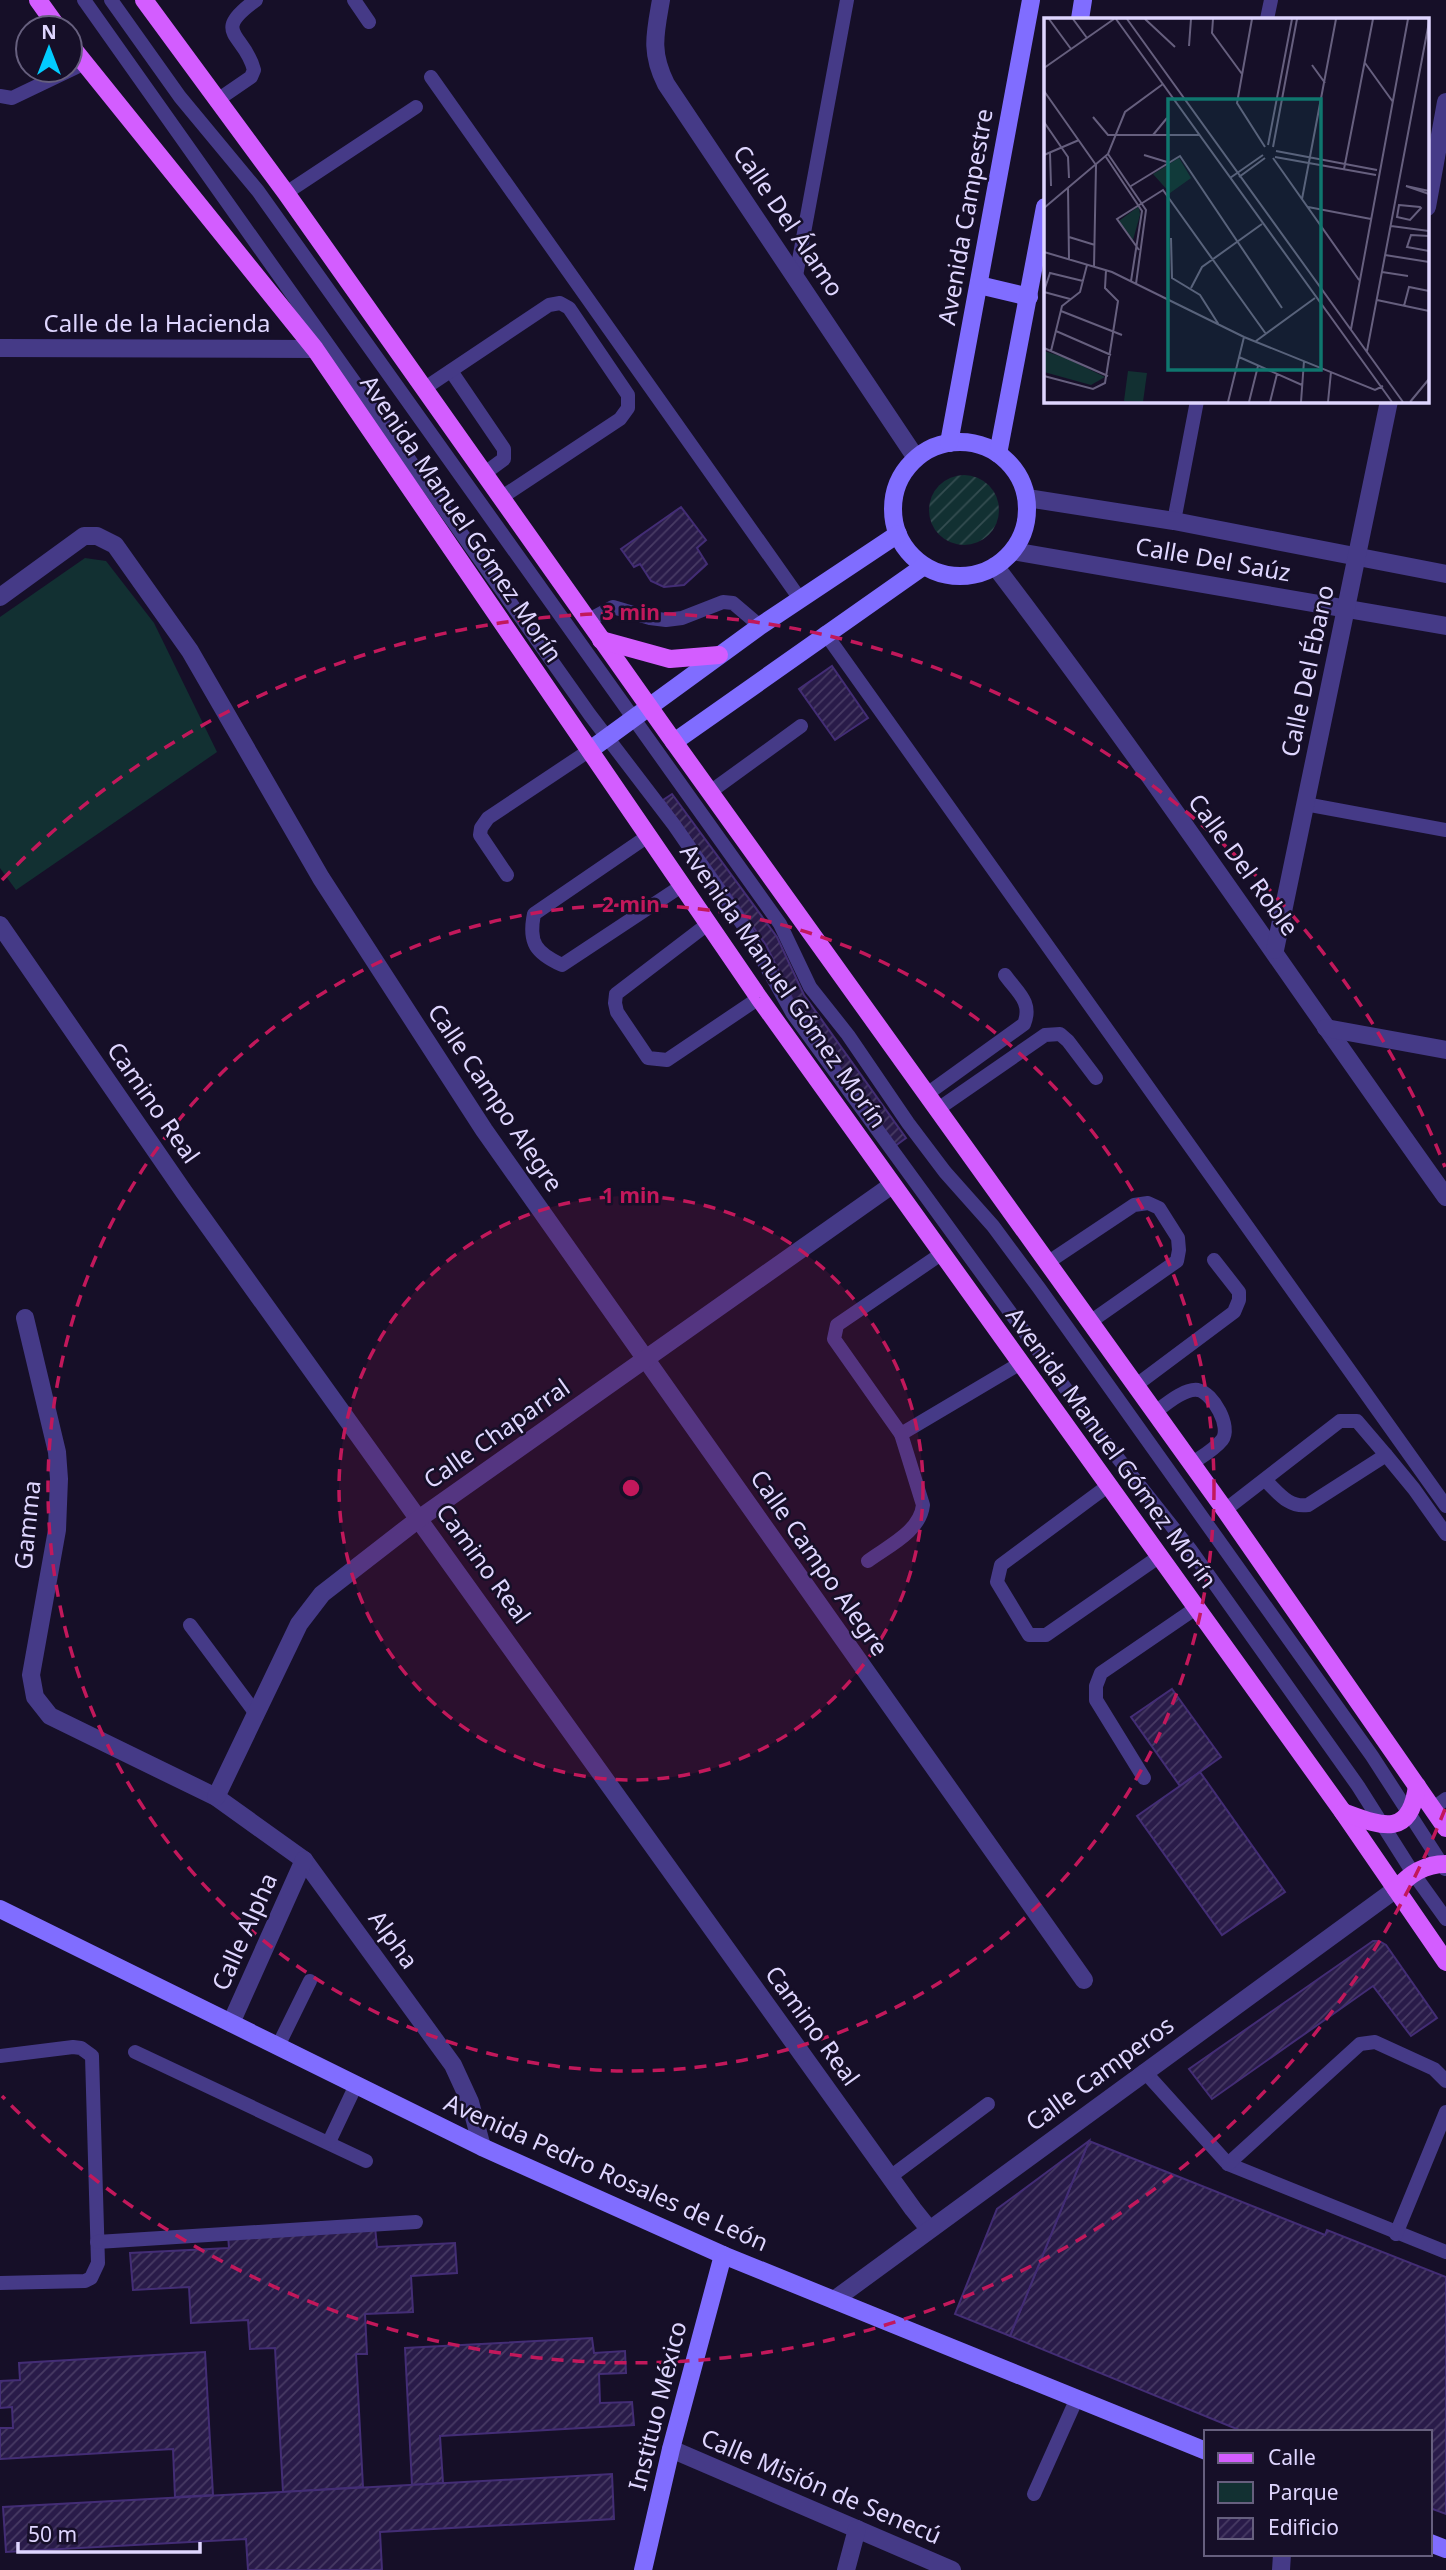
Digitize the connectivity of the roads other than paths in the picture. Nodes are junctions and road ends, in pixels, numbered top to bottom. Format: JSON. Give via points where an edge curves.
{"nodes":[{"id":1,"x":84,"y":0,"type":"edge"},
{"id":2,"x":111,"y":0,"type":"edge"},
{"id":3,"x":144,"y":0,"type":"edge"},
{"id":4,"x":256,"y":0,"type":"edge"},
{"id":5,"x":354,"y":0,"type":"edge"},
{"id":6,"x":661,"y":0,"type":"edge"},
{"id":7,"x":847,"y":0,"type":"edge"},
{"id":8,"x":1031,"y":0,"type":"edge"},
{"id":9,"x":1083,"y":0,"type":"edge"},
{"id":10,"x":1271,"y":0,"type":"edge"},
{"id":11,"x":1080,"y":18,"type":"edge"},
{"id":12,"x":1267,"y":18,"type":"edge"},
{"id":13,"x":369,"y":22,"type":"dead end"},
{"id":14,"x":84,"y":65,"type":"edge"},
{"id":15,"x":431,"y":77,"type":"dead end"},
{"id":16,"x":41,"y":84,"type":"edge"},
{"id":17,"x":0,"y":96,"type":"edge"},
{"id":18,"x":216,"y":101,"type":"junction"},
{"id":19,"x":1446,"y":102,"type":"edge"},
{"id":20,"x":416,"y":107,"type":"dead end"},
{"id":21,"x":286,"y":193,"type":"junction"},
{"id":22,"x":1428,"y":201,"type":"edge"},
{"id":23,"x":1044,"y":213,"type":"edge"},
{"id":24,"x":796,"y":276,"type":"junction"},
{"id":25,"x":979,"y":285,"type":"junction"},
{"id":26,"x":1029,"y":297,"type":"junction"},
{"id":27,"x":0,"y":348,"type":"edge"},
{"id":28,"x":315,"y":349,"type":"junction"},
{"id":29,"x":451,"y":371,"type":"junction"},
{"id":30,"x":425,"y":388,"type":"junction"},
{"id":31,"x":1197,"y":402,"type":"edge"},
{"id":32,"x":1389,"y":402,"type":"edge"},
{"id":33,"x":950,"y":443,"type":"junction"},
{"id":34,"x":998,"y":454,"type":"junction"},
{"id":35,"x":916,"y":458,"type":"junction"},
{"id":36,"x":485,"y":472,"type":"junction"},
{"id":37,"x":502,"y":497,"type":"junction"},
{"id":38,"x":1027,"y":498,"type":"junction"},
{"id":39,"x":1174,"y":521,"type":"junction"},
{"id":40,"x":898,"y":534,"type":"junction"},
{"id":41,"x":1013,"y":551,"type":"junction"},
{"id":42,"x":1357,"y":557,"type":"junction"},
{"id":43,"x":924,"y":566,"type":"junction"},
{"id":44,"x":995,"y":566,"type":"junction"},
{"id":45,"x":1446,"y":575,"type":"edge"},
{"id":46,"x":0,"y":597,"type":"edge"},
{"id":47,"x":800,"y":599,"type":"junction"},
{"id":48,"x":1346,"y":608,"type":"junction"},
{"id":49,"x":589,"y":620,"type":"junction"},
{"id":50,"x":760,"y":626,"type":"junction"},
{"id":51,"x":1446,"y":626,"type":"edge"},
{"id":52,"x":825,"y":634,"type":"junction"},
{"id":53,"x":601,"y":640,"type":"junction"},
{"id":54,"x":719,"y":655,"type":"junction"},
{"id":55,"x":649,"y":705,"type":"junction"},
{"id":56,"x":633,"y":717,"type":"junction"},
{"id":57,"x":801,"y":726,"type":"dead end"},
{"id":58,"x":607,"y":737,"type":"junction"},
{"id":59,"x":674,"y":742,"type":"junction"},
{"id":60,"x":590,"y":750,"type":"junction"},
{"id":61,"x":710,"y":792,"type":"junction"},
{"id":62,"x":1306,"y":804,"type":"junction"},
{"id":63,"x":1446,"y":830,"type":"edge"},
{"id":64,"x":648,"y":836,"type":"junction"},
{"id":65,"x":507,"y":875,"type":"dead end"},
{"id":66,"x":683,"y":885,"type":"junction"},
{"id":67,"x":709,"y":923,"type":"junction"},
{"id":68,"x":0,"y":925,"type":"edge"},
{"id":69,"x":1275,"y":950,"type":"junction"},
{"id":70,"x":1005,"y":975,"type":"dead end"},
{"id":71,"x":759,"y":998,"type":"junction"},
{"id":72,"x":1326,"y":1028,"type":"junction"},
{"id":73,"x":1446,"y":1050,"type":"edge"},
{"id":74,"x":1096,"y":1078,"type":"dead end"},
{"id":75,"x":933,"y":1102,"type":"junction"},
{"id":76,"x":892,"y":1185,"type":"junction"},
{"id":77,"x":1446,"y":1197,"type":"edge"},
{"id":78,"x":941,"y":1254,"type":"junction"},
{"id":79,"x":1214,"y":1260,"type":"dead end"},
{"id":80,"x":1047,"y":1262,"type":"junction"},
{"id":81,"x":25,"y":1318,"type":"dead end"},
{"id":82,"x":1090,"y":1322,"type":"junction"},
{"id":83,"x":645,"y":1360,"type":"junction"},
{"id":84,"x":1019,"y":1364,"type":"junction"},
{"id":85,"x":1135,"y":1386,"type":"junction"},
{"id":86,"x":1154,"y":1413,"type":"junction"},
{"id":87,"x":901,"y":1434,"type":"junction"},
{"id":88,"x":1386,"y":1455,"type":"junction"},
{"id":89,"x":1191,"y":1464,"type":"junction"},
{"id":90,"x":1265,"y":1480,"type":"junction"},
{"id":91,"x":1109,"y":1485,"type":"junction"},
{"id":92,"x":1446,"y":1506,"type":"edge"},
{"id":93,"x":1225,"y":1510,"type":"junction"},
{"id":94,"x":420,"y":1518,"type":"junction"},
{"id":95,"x":1446,"y":1534,"type":"edge"},
{"id":96,"x":1160,"y":1556,"type":"junction"},
{"id":97,"x":868,"y":1561,"type":"dead end"},
{"id":98,"x":1196,"y":1608,"type":"junction"},
{"id":99,"x":190,"y":1625,"type":"dead end"},
{"id":100,"x":257,"y":1715,"type":"junction"},
{"id":101,"x":1144,"y":1778,"type":"dead end"},
{"id":102,"x":1417,"y":1786,"type":"junction"},
{"id":103,"x":216,"y":1797,"type":"junction"},
{"id":104,"x":1439,"y":1804,"type":"edge"},
{"id":105,"x":1343,"y":1812,"type":"junction"},
{"id":106,"x":1409,"y":1814,"type":"junction"},
{"id":107,"x":1382,"y":1823,"type":"junction"},
{"id":108,"x":1446,"y":1828,"type":"edge"},
{"id":109,"x":304,"y":1860,"type":"junction"},
{"id":110,"x":1445,"y":1866,"type":"edge"},
{"id":111,"x":1413,"y":1873,"type":"junction"},
{"id":112,"x":1396,"y":1889,"type":"junction"},
{"id":113,"x":0,"y":1910,"type":"edge"},
{"id":114,"x":1446,"y":1919,"type":"edge"},
{"id":115,"x":1446,"y":1962,"type":"edge"},
{"id":116,"x":1084,"y":1980,"type":"dead end"},
{"id":117,"x":310,"y":1981,"type":"dead end"},
{"id":118,"x":231,"y":2023,"type":"junction"},
{"id":119,"x":278,"y":2046,"type":"junction"},
{"id":120,"x":135,"y":2052,"type":"dead end"},
{"id":121,"x":0,"y":2056,"type":"edge"},
{"id":122,"x":1144,"y":2071,"type":"junction"},
{"id":123,"x":1446,"y":2081,"type":"edge"},
{"id":124,"x":356,"y":2085,"type":"junction"},
{"id":125,"x":988,"y":2104,"type":"dead end"},
{"id":126,"x":1446,"y":2112,"type":"edge"},
{"id":127,"x":329,"y":2142,"type":"junction"},
{"id":128,"x":482,"y":2147,"type":"junction"},
{"id":129,"x":366,"y":2161,"type":"dead end"},
{"id":130,"x":1228,"y":2164,"type":"junction"},
{"id":131,"x":890,"y":2177,"type":"junction"},
{"id":132,"x":416,"y":2222,"type":"dead end"},
{"id":133,"x":929,"y":2229,"type":"junction"},
{"id":134,"x":1396,"y":2234,"type":"junction"},
{"id":135,"x":97,"y":2242,"type":"junction"},
{"id":136,"x":1446,"y":2252,"type":"edge"},
{"id":137,"x":723,"y":2255,"type":"junction"},
{"id":138,"x":0,"y":2283,"type":"edge"},
{"id":139,"x":834,"y":2300,"type":"junction"},
{"id":140,"x":1077,"y":2398,"type":"junction"},
{"id":141,"x":671,"y":2449,"type":"junction"},
{"id":142,"x":1204,"y":2450,"type":"edge"},
{"id":143,"x":1034,"y":2494,"type":"dead end"},
{"id":144,"x":856,"y":2529,"type":"junction"},
{"id":145,"x":643,"y":2570,"type":"edge"},
{"id":146,"x":846,"y":2570,"type":"edge"},
{"id":147,"x":951,"y":2570,"type":"edge"}],
"edges":[{"from":1,"to":58,"type":"lane"},
{"from":2,"to":56,"type":"lane","via":[[180,97],[258,191]]},
{"from":3,"to":18,"type":"main road","name":"Avenida Manuel Gómez Morín"},
{"from":4,"to":18,"type":"lane","via":[[232,23],[232,32],[254,70],[251,77]]},
{"from":5,"to":13,"type":"lane"},
{"from":6,"to":24,"type":"street","name":"Calle Del Álamo","via":[[653,44],[661,74]]},
{"from":7,"to":24,"type":"lane"},
{"from":8,"to":25,"type":"street","name":"Avenida Campestre"},
{"from":9,"to":11,"type":"street"},
{"from":10,"to":12,"type":"lane"},
{"from":14,"to":28,"type":"main road","name":"Avenida Manuel Gómez Morín"},
{"from":15,"to":47,"type":"lane"},
{"from":16,"to":17,"type":"lane","via":[[12,98]]},
{"from":18,"to":21,"type":"main road","name":"Avenida Manuel Gómez Morín"},
{"from":19,"to":22,"type":"street"},
{"from":20,"to":21,"type":"lane"},
{"from":21,"to":30,"type":"main road","name":"Avenida Manuel Gómez Morín"},
{"from":23,"to":26,"type":"street"},
{"from":24,"to":35,"type":"street","name":"Calle Del Álamo"},
{"from":25,"to":26,"type":"street"},
{"from":25,"to":33,"type":"street","name":"Avenida Campestre"},
{"from":26,"to":34,"type":"street"},
{"from":27,"to":28,"type":"street","name":"Calle de la Hacienda"},
{"from":28,"to":60,"type":"main road","name":"Avenida Manuel Gómez Morín"},
{"from":29,"to":30,"type":"lane"},
{"from":29,"to":36,"type":"lane","via":[[504,449],[504,459]]},
{"from":29,"to":37,"type":"lane","via":[[549,305],[560,303],[569,308],[628,395],[628,408],[620,419]]},
{"from":30,"to":36,"type":"main road","name":"Avenida Manuel Gómez Morín"},
{"from":31,"to":39,"type":"lane"},
{"from":32,"to":42,"type":"street","name":"Calle Del Ébano"},
{"from":33,"to":34,"type":"street","via":[[975,444]]},
{"from":33,"to":35,"type":"street"},
{"from":34,"to":38,"type":"street","via":[[1021,480]]},
{"from":35,"to":40,"type":"street","via":[[895,493],[893,514]]},
{"from":36,"to":37,"type":"main road","name":"Avenida Manuel Gómez Morín"},
{"from":37,"to":49,"type":"main road","name":"Avenida Manuel Gómez Morín"},
{"from":38,"to":39,"type":"street","name":"Calle Del Saúz"},
{"from":38,"to":41,"type":"street","via":[[1022,535]]},
{"from":39,"to":42,"type":"street","name":"Calle Del Saúz"},
{"from":40,"to":43,"type":"street","via":[[908,552]]},
{"from":40,"to":47,"type":"street"},
{"from":41,"to":44,"type":"street"},
{"from":41,"to":48,"type":"street","name":"Calle Del Saúz"},
{"from":42,"to":45,"type":"street","name":"Calle Del Saúz"},
{"from":42,"to":48,"type":"street","name":"Calle Del Ébano"},
{"from":43,"to":44,"type":"street","via":[[960,576]]},
{"from":43,"to":52,"type":"street"},
{"from":44,"to":69,"type":"street","name":"Calle Del Roble"},
{"from":46,"to":83,"type":"street","name":"Calle Campo Alegre","via":[[84,536],[97,536],[115,545],[190,651],[321,878],[477,1118]]},
{"from":47,"to":50,"type":"street"},
{"from":48,"to":51,"type":"street","name":"Calle Del Saúz"},
{"from":48,"to":62,"type":"street","name":"Calle Del Ébano"},
{"from":49,"to":50,"type":"lane","via":[[613,607],[650,618],[682,618],[723,601],[733,603]]},
{"from":49,"to":53,"type":"main road","name":"Avenida Manuel Gómez Morín"},
{"from":50,"to":54,"type":"street"},
{"from":52,"to":59,"type":"street"},
{"from":52,"to":92,"type":"lane"},
{"from":53,"to":54,"type":"main road","via":[[670,659]]},
{"from":53,"to":55,"type":"main road","name":"Avenida Manuel Gómez Morín"},
{"from":54,"to":55,"type":"street"},
{"from":55,"to":56,"type":"street"},
{"from":55,"to":59,"type":"main road","name":"Avenida Manuel Gómez Morín"},
{"from":56,"to":58,"type":"street"},
{"from":56,"to":106,"type":"lane","via":[[780,924],[810,987],[908,1124],[1039,1288]]},
{"from":57,"to":61,"type":"lane"},
{"from":58,"to":60,"type":"street"},
{"from":58,"to":107,"type":"lane","via":[[743,925],[793,1014],[1098,1433],[1190,1549]]},
{"from":59,"to":61,"type":"main road","name":"Avenida Manuel Gómez Morín"},
{"from":60,"to":64,"type":"main road","name":"Avenida Manuel Gómez Morín"},
{"from":60,"to":65,"type":"lane","via":[[488,818],[481,828],[480,835]]},
{"from":61,"to":75,"type":"main road","name":"Avenida Manuel Gómez Morín"},
{"from":62,"to":63,"type":"lane"},
{"from":62,"to":69,"type":"street","name":"Calle Del Ébano"},
{"from":64,"to":66,"type":"main road","name":"Avenida Manuel Gómez Morín"},
{"from":64,"to":66,"type":"lane","via":[[534,914],[534,944],[545,957],[562,965]]},
{"from":66,"to":67,"type":"main road","name":"Avenida Manuel Gómez Morín"},
{"from":67,"to":71,"type":"main road","name":"Avenida Manuel Gómez Morín"},
{"from":67,"to":71,"type":"lane","via":[[616,995],[617,1012],[648,1058],[667,1060]]},
{"from":68,"to":94,"type":"street","name":"Camino Real","via":[[184,1192]]},
{"from":69,"to":72,"type":"street","name":"Calle Del Roble"},
{"from":70,"to":75,"type":"lane","via":[[1027,1004],[1024,1024]]},
{"from":71,"to":76,"type":"main road","name":"Avenida Manuel Gómez Morín"},
{"from":72,"to":73,"type":"street"},
{"from":72,"to":77,"type":"street","name":"Calle Del Roble"},
{"from":74,"to":75,"type":"lane","via":[[1060,1034],[1045,1034]]},
{"from":75,"to":80,"type":"main road","name":"Avenida Manuel Gómez Morín"},
{"from":76,"to":78,"type":"main road","name":"Avenida Manuel Gómez Morín"},
{"from":76,"to":83,"type":"street","name":"Calle Chaparral"},
{"from":78,"to":84,"type":"main road","name":"Avenida Manuel Gómez Morín"},
{"from":78,"to":87,"type":"lane","via":[[837,1325],[834,1334]]},
{"from":79,"to":85,"type":"lane","via":[[1240,1292],[1234,1312]]},
{"from":80,"to":82,"type":"main road","name":"Avenida Manuel Gómez Morín"},
{"from":80,"to":82,"type":"lane","via":[[1134,1205],[1148,1203],[1158,1208],[1178,1238],[1177,1261]]},
{"from":81,"to":103,"type":"street","name":"Gamma","via":[[57,1452],[59,1479],[57,1530],[31,1675],[35,1697],[50,1716]]},
{"from":82,"to":85,"type":"main road","name":"Avenida Manuel Gómez Morín"},
{"from":83,"to":94,"type":"street","name":"Calle Chaparral"},
{"from":83,"to":116,"type":"street","name":"Calle Campo Alegre"},
{"from":84,"to":87,"type":"lane"},
{"from":84,"to":91,"type":"main road","name":"Avenida Manuel Gómez Morín"},
{"from":85,"to":86,"type":"main road","name":"Avenida Manuel Gómez Morín"},
{"from":86,"to":89,"type":"main road","name":"Avenida Manuel Gómez Morín"},
{"from":86,"to":89,"type":"lane","via":[[1190,1391],[1208,1395],[1225,1421],[1226,1431],[1222,1440]]},
{"from":87,"to":97,"type":"lane","via":[[922,1512],[917,1525]]},
{"from":88,"to":90,"type":"lane","via":[[1308,1505],[1289,1503]]},
{"from":88,"to":90,"type":"lane","via":[[1357,1421],[1340,1421]]},
{"from":88,"to":95,"type":"lane"},
{"from":89,"to":93,"type":"main road","name":"Avenida Manuel Gómez Morín"},
{"from":90,"to":93,"type":"lane"},
{"from":91,"to":96,"type":"main road","name":"Avenida Manuel Gómez Morín"},
{"from":91,"to":96,"type":"lane","via":[[1001,1565],[997,1582],[1029,1635],[1046,1635]]},
{"from":93,"to":102,"type":"main road","name":"Avenida Manuel Gómez Morín"},
{"from":94,"to":100,"type":"street","name":"Calle Chaparral","via":[[314,1602]]},
{"from":94,"to":131,"type":"street","name":"Camino Real"},
{"from":96,"to":98,"type":"main road","name":"Avenida Manuel Gómez Morín"},
{"from":98,"to":101,"type":"lane","via":[[1101,1673],[1096,1686],[1096,1700]]},
{"from":98,"to":105,"type":"main road","name":"Avenida Manuel Gómez Morín"},
{"from":99,"to":100,"type":"lane"},
{"from":100,"to":103,"type":"street","name":"Calle Chaparral"},
{"from":102,"to":104,"type":"main road","name":"Avenida Manuel Gómez Morín"},
{"from":102,"to":106,"type":"main road"},
{"from":103,"to":109,"type":"street","name":"Alpha"},
{"from":104,"to":108,"type":"main road","name":"Avenida Manuel Gómez Morín"},
{"from":105,"to":107,"type":"main road"},
{"from":105,"to":112,"type":"main road","name":"Avenida Manuel Gómez Morín"},
{"from":106,"to":107,"type":"main road","via":[[1395,1824]]},
{"from":106,"to":110,"type":"lane"},
{"from":107,"to":111,"type":"lane"},
{"from":109,"to":118,"type":"street","name":"Calle Alpha"},
{"from":109,"to":128,"type":"street","name":"Alpha","via":[[453,2065],[470,2102]]},
{"from":110,"to":111,"type":"main road"},
{"from":111,"to":112,"type":"main road"},
{"from":111,"to":114,"type":"lane"},
{"from":112,"to":115,"type":"main road","name":"Avenida Manuel Gómez Morín"},
{"from":112,"to":122,"type":"street","name":"Calle Camperos"},
{"from":113,"to":118,"type":"street","name":"Avenida Pedro Rosales de León"},
{"from":117,"to":119,"type":"lane"},
{"from":118,"to":119,"type":"street","name":"Avenida Pedro Rosales de León"},
{"from":119,"to":124,"type":"street","name":"Avenida Pedro Rosales de León"},
{"from":120,"to":127,"type":"lane"},
{"from":121,"to":135,"type":"lane","via":[[73,2047],[92,2056]]},
{"from":122,"to":130,"type":"lane"},
{"from":122,"to":133,"type":"street","name":"Calle Camperos"},
{"from":123,"to":130,"type":"lane","via":[[1434,2069],[1375,2042],[1360,2044]]},
{"from":124,"to":127,"type":"lane"},
{"from":124,"to":128,"type":"street","name":"Avenida Pedro Rosales de León"},
{"from":125,"to":131,"type":"lane"},
{"from":126,"to":134,"type":"lane"},
{"from":127,"to":129,"type":"lane"},
{"from":128,"to":137,"type":"street","name":"Avenida Pedro Rosales de León"},
{"from":130,"to":134,"type":"lane"},
{"from":131,"to":133,"type":"street","name":"Camino Real"},
{"from":132,"to":135,"type":"lane"},
{"from":133,"to":139,"type":"street","name":"Calle Camperos"},
{"from":134,"to":136,"type":"lane"},
{"from":135,"to":138,"type":"lane","via":[[98,2263],[85,2281]]},
{"from":137,"to":139,"type":"street","name":"Avenida Pedro Rosales de León"},
{"from":137,"to":141,"type":"street","name":"Instituo México"},
{"from":139,"to":140,"type":"street","name":"Avenida Pedro Rosales de León"},
{"from":140,"to":142,"type":"street","name":"Avenida Pedro Rosales de León"},
{"from":140,"to":143,"type":"lane"},
{"from":141,"to":144,"type":"street","name":"Calle Misión de Senecú"},
{"from":141,"to":145,"type":"street","name":"Instituo México"},
{"from":144,"to":146,"type":"street"},
{"from":144,"to":147,"type":"street","name":"Calle Misión de Senecú"}]}
